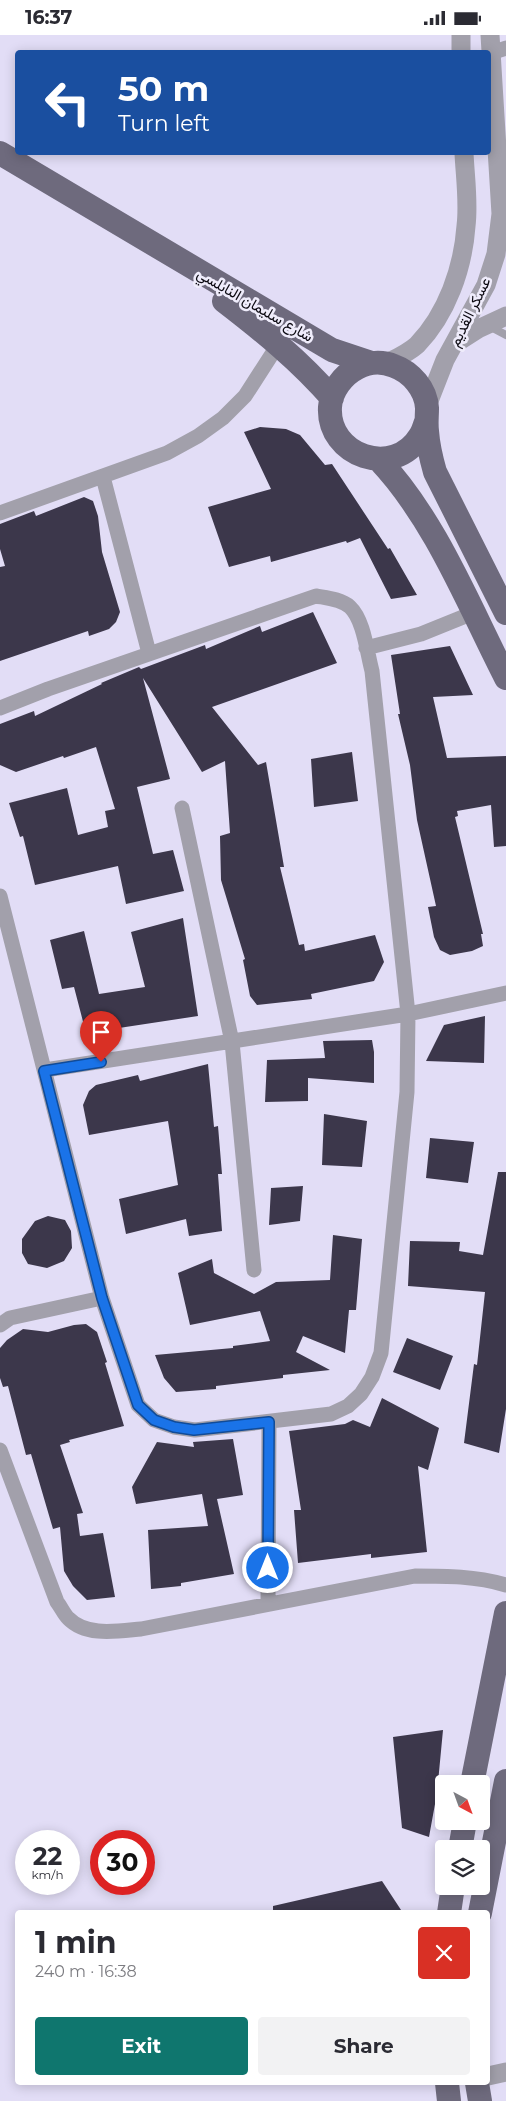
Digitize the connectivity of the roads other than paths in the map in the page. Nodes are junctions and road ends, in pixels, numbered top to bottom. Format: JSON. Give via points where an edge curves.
{"nodes":[{"id":1,"x":461,"y":35,"type":"edge"},
{"id":2,"x":496,"y":45,"type":"edge"},
{"id":3,"x":461,"y":50,"type":"edge"},
{"id":4,"x":0,"y":153,"type":"edge"},
{"id":5,"x":464,"y":155,"type":"edge"},
{"id":6,"x":504,"y":218,"type":"edge"},
{"id":7,"x":506,"y":316,"type":"edge"},
{"id":8,"x":487,"y":325,"type":"junction"},
{"id":9,"x":284,"y":335,"type":"junction"},
{"id":10,"x":506,"y":335,"type":"edge"},
{"id":11,"x":455,"y":343,"type":"junction"},
{"id":12,"x":379,"y":363,"type":"junction"},
{"id":13,"x":332,"y":398,"type":"junction"},
{"id":14,"x":426,"y":414,"type":"junction"},
{"id":15,"x":379,"y":460,"type":"junction"},
{"id":16,"x":103,"y":477,"type":"junction"},
{"id":17,"x":0,"y":513,"type":"edge"},
{"id":18,"x":473,"y":613,"type":"junction"},
{"id":19,"x":506,"y":613,"type":"edge"},
{"id":20,"x":366,"y":648,"type":"junction"},
{"id":21,"x":149,"y":653,"type":"junction"},
{"id":22,"x":506,"y":678,"type":"edge"},
{"id":23,"x":0,"y":708,"type":"edge"},
{"id":24,"x":182,"y":808,"type":"dead end"},
{"id":25,"x":0,"y":896,"type":"edge"},
{"id":26,"x":506,"y":993,"type":"edge"},
{"id":27,"x":408,"y":1014,"type":"junction"},
{"id":28,"x":232,"y":1041,"type":"junction"},
{"id":29,"x":44,"y":1071,"type":"junction"},
{"id":30,"x":254,"y":1270,"type":"dead end"},
{"id":31,"x":102,"y":1298,"type":"junction"},
{"id":32,"x":0,"y":1325,"type":"edge"},
{"id":33,"x":269,"y":1422,"type":"junction"},
{"id":34,"x":0,"y":1450,"type":"edge"},
{"id":35,"x":506,"y":1585,"type":"edge"},
{"id":36,"x":268,"y":1604,"type":"junction"},
{"id":37,"x":506,"y":1613,"type":"edge"},
{"id":38,"x":474,"y":1775,"type":"edge"},
{"id":39,"x":506,"y":1781,"type":"edge"},
{"id":40,"x":502,"y":1820,"type":"edge"},
{"id":41,"x":451,"y":1895,"type":"edge"},
{"id":42,"x":449,"y":1910,"type":"edge"},
{"id":43,"x":481,"y":1910,"type":"edge"},
{"id":44,"x":506,"y":2073,"type":"edge"},
{"id":45,"x":490,"y":2075,"type":"edge"},
{"id":46,"x":448,"y":2085,"type":"edge"},
{"id":47,"x":478,"y":2085,"type":"edge"},
{"id":48,"x":449,"y":2101,"type":"edge"},
{"id":49,"x":480,"y":2101,"type":"edge"}],
"edges":[{"from":1,"to":3,"type":"street"},
{"from":2,"to":6,"type":"street","name":"عسكر القديم"},
{"from":4,"to":9,"type":"main road","name":"شارع سليمان النابلسي","via":[[143,239]]},
{"from":5,"to":12,"type":"street","name":"عسكر القديم","via":[[467,224],[461,262],[452,287],[432,325],[416,345]]},
{"from":6,"to":11,"type":"street","name":"عسكر القديم","via":[[486,285]]},
{"from":7,"to":8,"type":"street"},
{"from":8,"to":10,"type":"lane"},
{"from":8,"to":11,"type":"street"},
{"from":9,"to":12,"type":"main road","name":"شارع سليمان النابلسي"},
{"from":9,"to":13,"type":"main road","name":"شارع سليمان النابلسي"},
{"from":9,"to":16,"type":"street","via":[[245,396],[223,418],[167,453]]},
{"from":11,"to":14,"type":"street","name":"عسكر القديم"},
{"from":12,"to":13,"type":"main road","via":[[357,368],[344,377]]},
{"from":12,"to":14,"type":"main road","via":[[402,369],[414,378],[423,391]]},
{"from":13,"to":15,"type":"main road","via":[[331,423],[338,437],[348,450]]},
{"from":14,"to":15,"type":"main road","via":[[420,437],[409,449],[395,457]]},
{"from":14,"to":19,"type":"main road","via":[[428,449],[435,472]]},
{"from":15,"to":18,"type":"main road","via":[[400,481],[416,505]]},
{"from":16,"to":17,"type":"street"},
{"from":16,"to":21,"type":"street"},
{"from":18,"to":20,"type":"street","via":[[421,634]]},
{"from":18,"to":22,"type":"main road"},
{"from":20,"to":21,"type":"street","via":[[360,622],[350,607],[316,596]]},
{"from":20,"to":27,"type":"street","via":[[373,681]]},
{"from":21,"to":23,"type":"street"},
{"from":24,"to":28,"type":"street"},
{"from":25,"to":29,"type":"street"},
{"from":26,"to":27,"type":"street"},
{"from":27,"to":28,"type":"street"},
{"from":27,"to":33,"type":"street","via":[[407,1092],[381,1353],[372,1377],[348,1406],[331,1414]]},
{"from":28,"to":29,"type":"street"},
{"from":28,"to":30,"type":"street"},
{"from":29,"to":31,"type":"street"},
{"from":31,"to":32,"type":"street","via":[[10,1318]]},
{"from":31,"to":33,"type":"street","via":[[138,1405],[154,1420],[194,1430]]},
{"from":33,"to":36,"type":"street"},
{"from":34,"to":36,"type":"street","via":[[58,1602],[69,1619],[84,1628],[107,1632],[140,1629]]},
{"from":35,"to":36,"type":"street","via":[[452,1576],[415,1576]]},
{"from":37,"to":38,"type":"main road"},
{"from":39,"to":40,"type":"main road"},
{"from":40,"to":43,"type":"main road"},
{"from":41,"to":42,"type":"main road"},
{"from":44,"to":45,"type":"street"},
{"from":46,"to":48,"type":"main road"},
{"from":47,"to":49,"type":"main road"}]}
